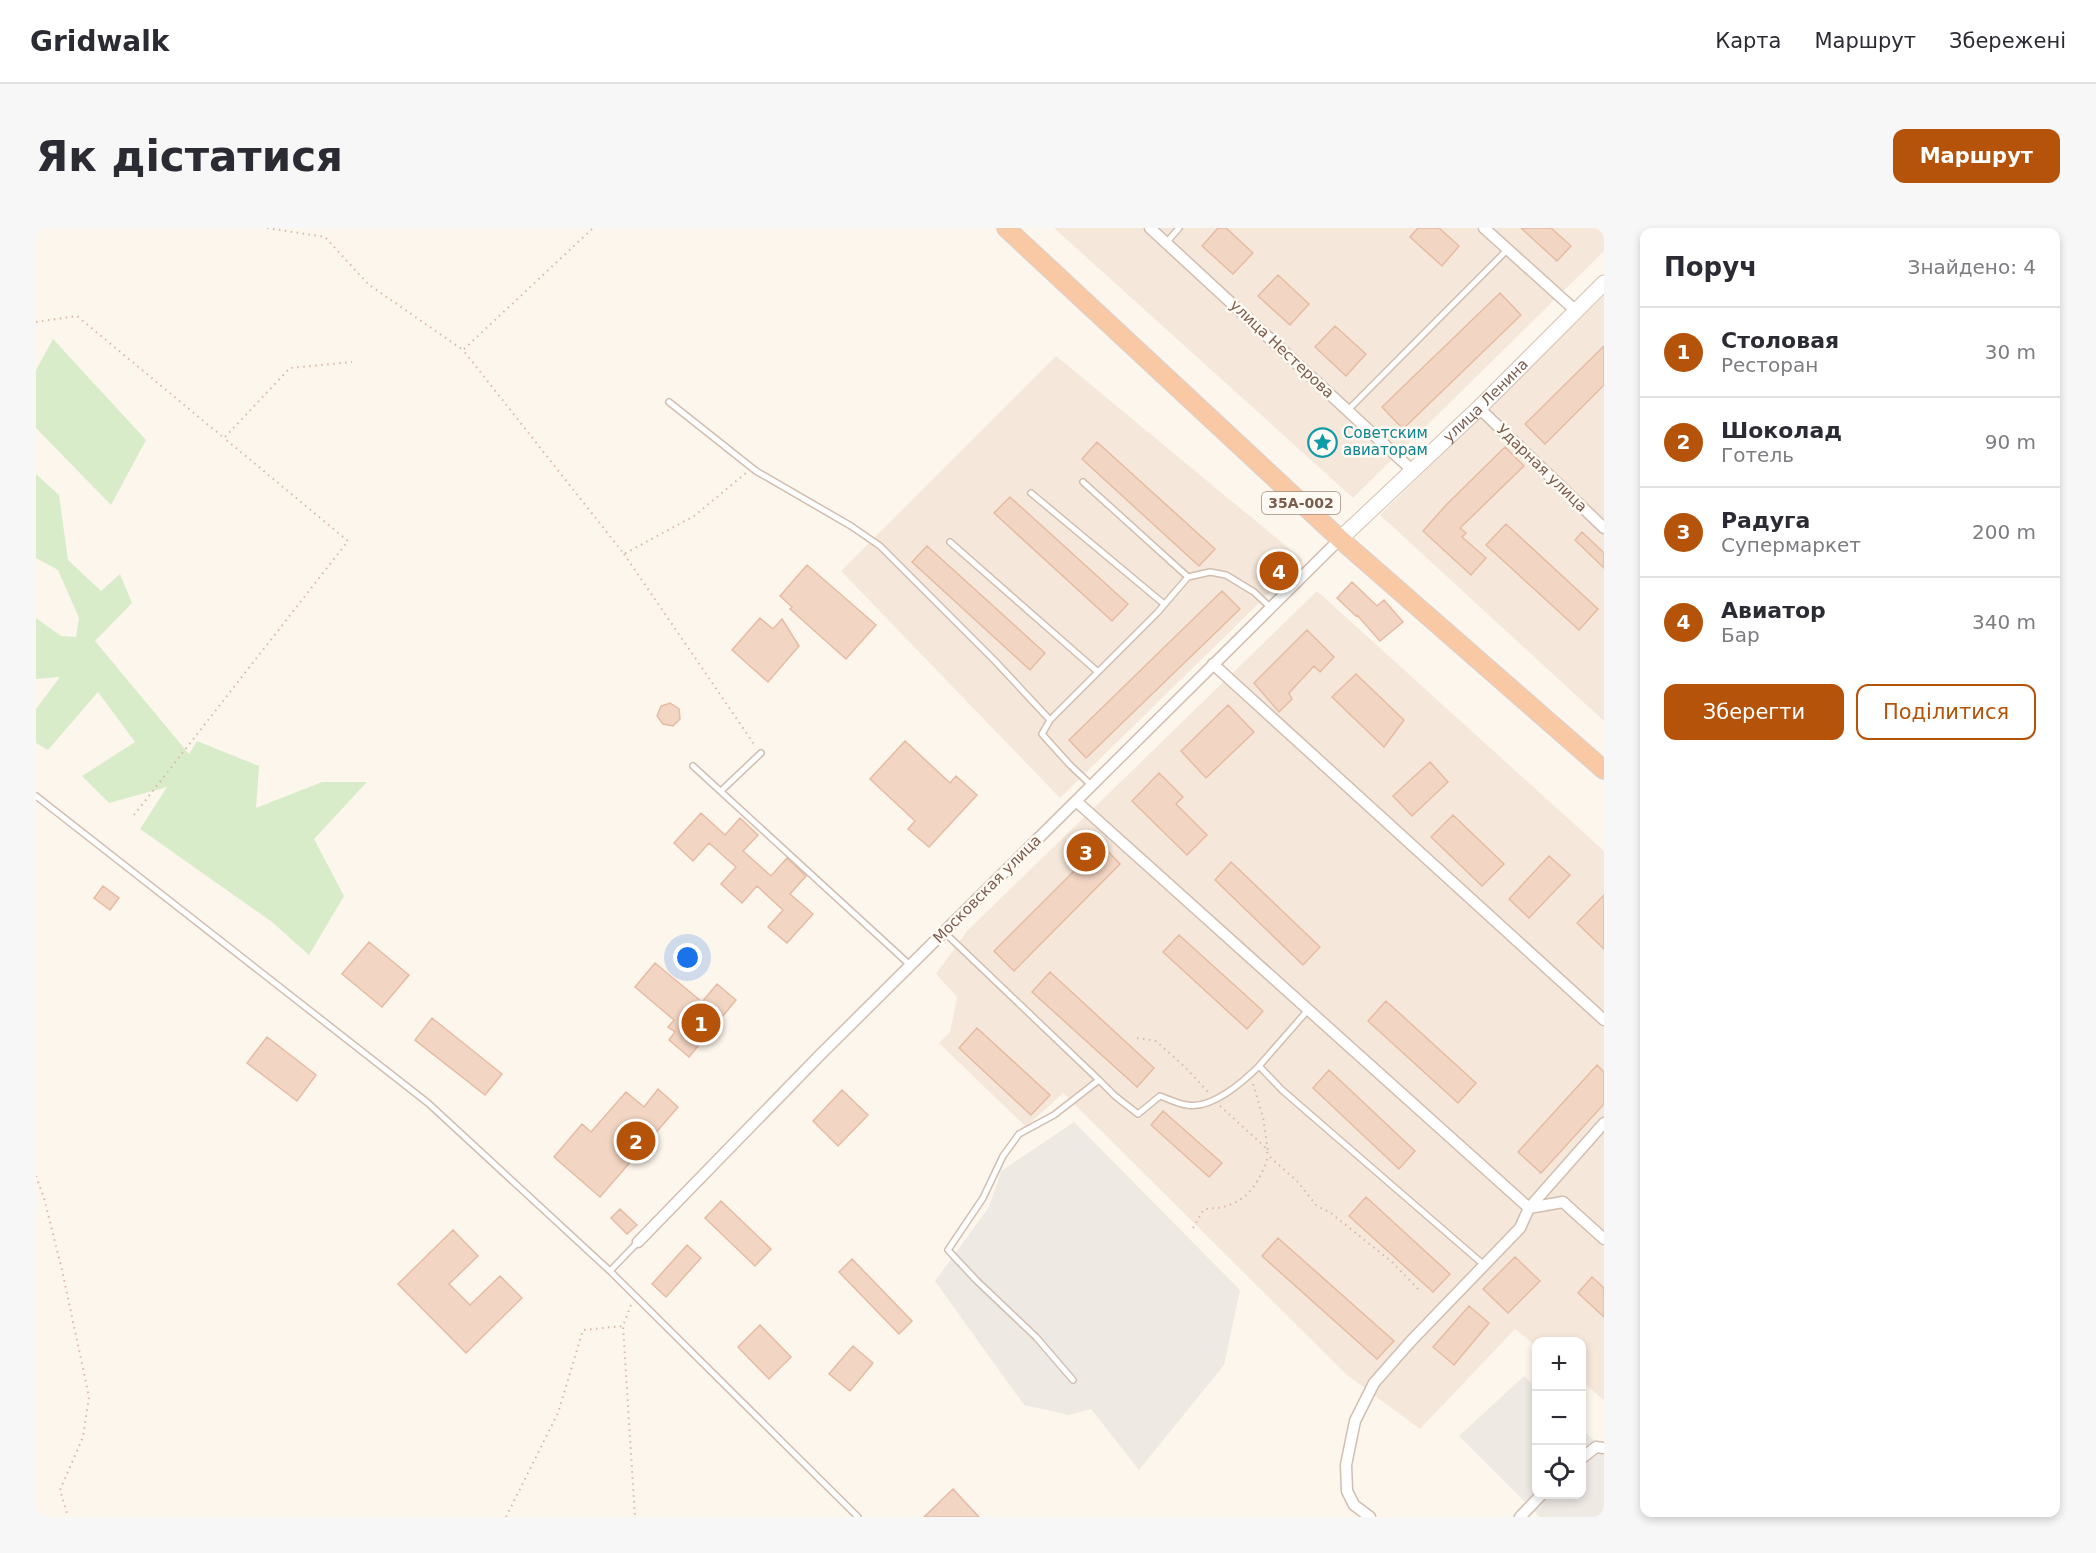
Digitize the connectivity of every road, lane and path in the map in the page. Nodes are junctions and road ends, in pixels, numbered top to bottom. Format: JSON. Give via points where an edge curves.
{"nodes":[{"id":1,"x":267,"y":228,"type":"edge"},
{"id":2,"x":592,"y":228,"type":"edge"},
{"id":3,"x":1006,"y":228,"type":"edge"},
{"id":4,"x":1150,"y":228,"type":"edge"},
{"id":5,"x":1179,"y":228,"type":"edge"},
{"id":6,"x":1484,"y":228,"type":"edge"},
{"id":7,"x":1166,"y":243,"type":"junction"},
{"id":8,"x":1508,"y":249,"type":"junction"},
{"id":9,"x":1604,"y":283,"type":"edge"},
{"id":10,"x":1576,"y":311,"type":"junction"},
{"id":11,"x":36,"y":321,"type":"edge"},
{"id":12,"x":463,"y":350,"type":"junction"},
{"id":13,"x":352,"y":362,"type":"dead end"},
{"id":14,"x":669,"y":402,"type":"dead end"},
{"id":15,"x":1479,"y":408,"type":"junction"},
{"id":16,"x":1348,"y":410,"type":"junction"},
{"id":17,"x":224,"y":438,"type":"junction"},
{"id":18,"x":753,"y":468,"type":"junction"},
{"id":19,"x":1413,"y":471,"type":"junction"},
{"id":20,"x":1083,"y":482,"type":"dead end"},
{"id":21,"x":1031,"y":493,"type":"dead end"},
{"id":22,"x":1604,"y":528,"type":"edge"},
{"id":23,"x":1340,"y":539,"type":"junction"},
{"id":24,"x":950,"y":542,"type":"dead end"},
{"id":25,"x":624,"y":554,"type":"junction"},
{"id":26,"x":1188,"y":577,"type":"junction"},
{"id":27,"x":1164,"y":604,"type":"junction"},
{"id":28,"x":1270,"y":607,"type":"junction"},
{"id":29,"x":1213,"y":664,"type":"junction"},
{"id":30,"x":1098,"y":672,"type":"junction"},
{"id":31,"x":1050,"y":720,"type":"junction"},
{"id":32,"x":761,"y":753,"type":"joint"},
{"id":33,"x":693,"y":766,"type":"dead end"},
{"id":34,"x":1604,"y":770,"type":"edge"},
{"id":35,"x":1091,"y":785,"type":"junction"},
{"id":36,"x":721,"y":791,"type":"junction"},
{"id":37,"x":36,"y":796,"type":"edge"},
{"id":38,"x":1076,"y":801,"type":"junction"},
{"id":39,"x":134,"y":815,"type":"dead end"},
{"id":40,"x":944,"y":932,"type":"junction"},
{"id":41,"x":910,"y":965,"type":"junction"},
{"id":42,"x":1308,"y":1010,"type":"junction"},
{"id":43,"x":1604,"y":1020,"type":"edge"},
{"id":44,"x":1137,"y":1038,"type":"dead end"},
{"id":45,"x":1259,"y":1066,"type":"junction"},
{"id":46,"x":1249,"y":1076,"type":"junction"},
{"id":47,"x":1099,"y":1080,"type":"junction"},
{"id":48,"x":1214,"y":1101,"type":"junction"},
{"id":49,"x":1604,"y":1123,"type":"edge"},
{"id":50,"x":1269,"y":1156,"type":"junction"},
{"id":51,"x":36,"y":1176,"type":"edge"},
{"id":52,"x":1529,"y":1208,"type":"junction"},
{"id":53,"x":1193,"y":1228,"type":"dead end"},
{"id":54,"x":1604,"y":1239,"type":"edge"},
{"id":55,"x":638,"y":1242,"type":"joint"},
{"id":56,"x":1484,"y":1265,"type":"junction"},
{"id":57,"x":610,"y":1271,"type":"junction"},
{"id":58,"x":1419,"y":1290,"type":"dead end"},
{"id":59,"x":634,"y":1295,"type":"junction"},
{"id":60,"x":623,"y":1326,"type":"junction"},
{"id":61,"x":1073,"y":1380,"type":"dead end"},
{"id":62,"x":1604,"y":1448,"type":"edge"},
{"id":63,"x":1586,"y":1454,"type":"edge"},
{"id":64,"x":1537,"y":1499,"type":"edge"},
{"id":65,"x":69,"y":1517,"type":"edge"},
{"id":66,"x":506,"y":1517,"type":"edge"},
{"id":67,"x":635,"y":1517,"type":"edge"},
{"id":68,"x":858,"y":1517,"type":"edge"},
{"id":69,"x":1370,"y":1517,"type":"edge"},
{"id":70,"x":1520,"y":1517,"type":"edge"}],
"edges":[{"from":1,"to":12,"type":"path","via":[[325,237],[368,284]]},
{"from":2,"to":12,"type":"path"},
{"from":3,"to":23,"type":"highway","number":"35А-002"},
{"from":4,"to":7,"type":"street","name":"улица Нестерова"},
{"from":5,"to":7,"type":"lane"},
{"from":6,"to":8,"type":"street"},
{"from":7,"to":16,"type":"street","name":"улица Нестерова"},
{"from":8,"to":10,"type":"street"},
{"from":8,"to":16,"type":"lane"},
{"from":9,"to":10,"type":"main road","name":"улица Ленина"},
{"from":10,"to":15,"type":"main road","name":"улица Ленина"},
{"from":11,"to":17,"type":"path","via":[[77,316]]},
{"from":12,"to":25,"type":"path"},
{"from":13,"to":17,"type":"path","via":[[290,368]]},
{"from":14,"to":18,"type":"lane"},
{"from":15,"to":19,"type":"main road","name":"улица Ленина"},
{"from":15,"to":22,"type":"street","name":"Ударная улица"},
{"from":16,"to":19,"type":"street","name":"улица Нестерова"},
{"from":17,"to":39,"type":"path","via":[[348,541]]},
{"from":18,"to":25,"type":"path","via":[[694,516]]},
{"from":18,"to":31,"type":"lane","via":[[880,546]]},
{"from":19,"to":23,"type":"main road","name":"улица Ленина"},
{"from":20,"to":26,"type":"lane"},
{"from":21,"to":27,"type":"lane"},
{"from":23,"to":28,"type":"street","name":"Московская улица"},
{"from":23,"to":34,"type":"highway","number":"35А-002"},
{"from":24,"to":30,"type":"lane"},
{"from":25,"to":32,"type":"path"},
{"from":26,"to":27,"type":"lane"},
{"from":26,"to":28,"type":"lane","via":[[1210,572],[1226,575]]},
{"from":27,"to":30,"type":"lane"},
{"from":28,"to":29,"type":"street","name":"Московская улица"},
{"from":29,"to":35,"type":"street","name":"Московская улица"},
{"from":29,"to":43,"type":"street"},
{"from":30,"to":31,"type":"lane"},
{"from":31,"to":35,"type":"lane","via":[[1042,734]]},
{"from":32,"to":36,"type":"lane"},
{"from":33,"to":36,"type":"lane"},
{"from":35,"to":38,"type":"street","name":"Московская улица"},
{"from":36,"to":41,"type":"lane"},
{"from":37,"to":57,"type":"lane","via":[[428,1103]]},
{"from":38,"to":40,"type":"street","name":"Московская улица"},
{"from":38,"to":42,"type":"street"},
{"from":40,"to":41,"type":"street","name":"Московская улица"},
{"from":40,"to":47,"type":"lane"},
{"from":41,"to":55,"type":"street","name":"Московская улица"},
{"from":42,"to":45,"type":"lane"},
{"from":42,"to":52,"type":"street"},
{"from":44,"to":48,"type":"path","via":[[1156,1041],[1202,1083]]},
{"from":45,"to":46,"type":"lane"},
{"from":45,"to":56,"type":"lane"},
{"from":46,"to":48,"type":"lane"},
{"from":46,"to":50,"type":"path","via":[[1263,1117]]},
{"from":47,"to":48,"type":"lane","via":[[1138,1114],[1160,1096],[1188,1106]]},
{"from":47,"to":61,"type":"lane","via":[[1065,1107],[1019,1134],[948,1250],[1036,1337]]},
{"from":48,"to":50,"type":"path","via":[[1264,1146]]},
{"from":49,"to":52,"type":"street"},
{"from":50,"to":53,"type":"path","via":[[1261,1177],[1246,1197],[1230,1206],[1204,1209]]},
{"from":50,"to":58,"type":"path","via":[[1316,1205],[1392,1262]]},
{"from":51,"to":65,"type":"path","via":[[62,1270],[89,1397],[83,1437],[60,1490]]},
{"from":52,"to":54,"type":"street","via":[[1563,1202]]},
{"from":52,"to":56,"type":"street","via":[[1520,1228]]},
{"from":55,"to":57,"type":"lane"},
{"from":56,"to":69,"type":"street","via":[[1374,1383],[1355,1421],[1346,1465],[1347,1491],[1354,1505]]},
{"from":57,"to":59,"type":"lane"},
{"from":59,"to":60,"type":"path"},
{"from":59,"to":68,"type":"lane"},
{"from":60,"to":66,"type":"path","via":[[583,1330],[558,1413]]},
{"from":60,"to":67,"type":"path"},
{"from":62,"to":63,"type":"street","via":[[1596,1447]]},
{"from":64,"to":70,"type":"street"}]}
